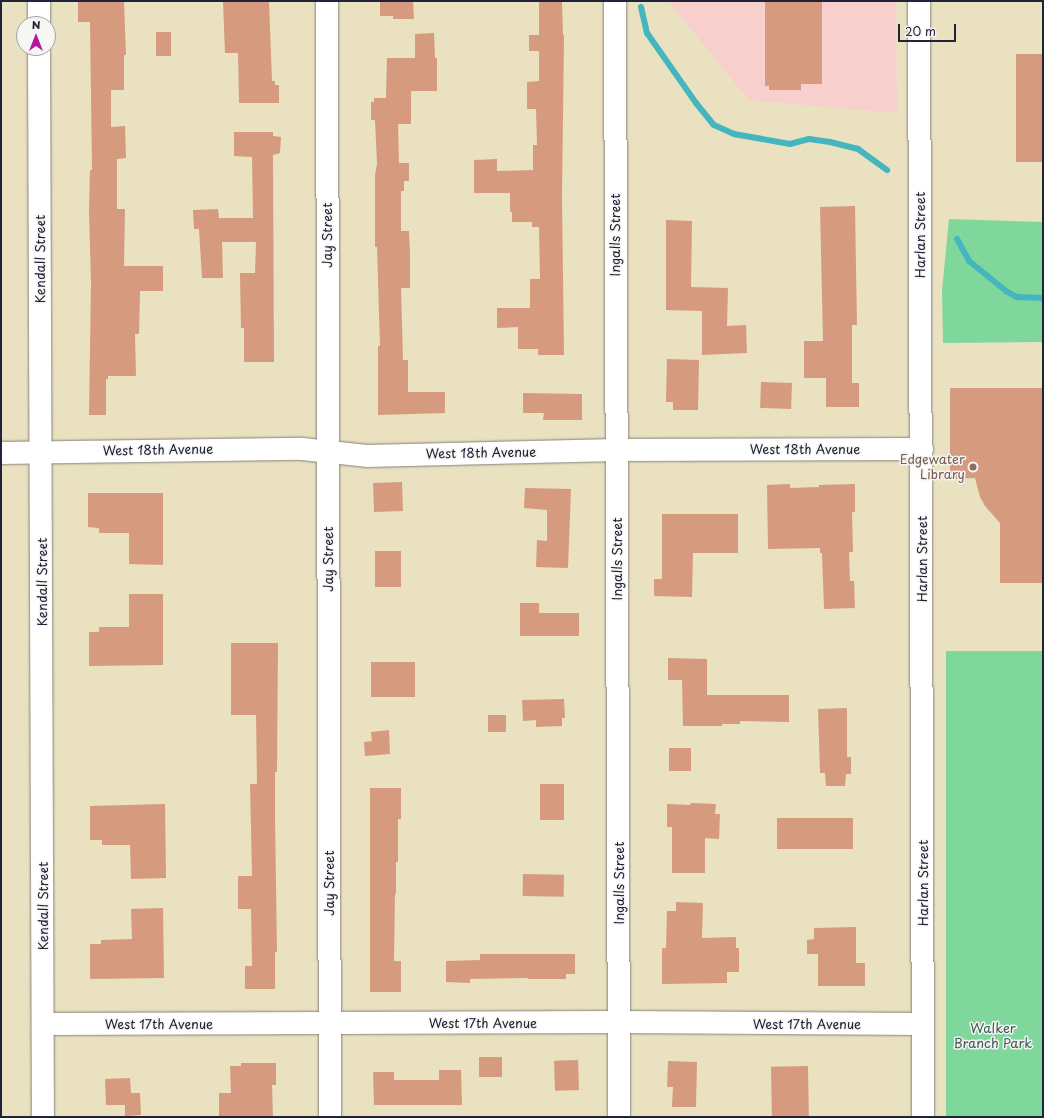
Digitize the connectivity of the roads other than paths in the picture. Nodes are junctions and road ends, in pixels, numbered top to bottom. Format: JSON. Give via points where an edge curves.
{"nodes":[{"id":1,"x":39,"y":1,"type":"edge"},
{"id":2,"x":327,"y":1,"type":"edge"},
{"id":3,"x":615,"y":1,"type":"edge"},
{"id":4,"x":919,"y":1,"type":"edge"},
{"id":5,"x":39,"y":16,"type":"edge"},
{"id":6,"x":39,"y":56,"type":"edge"},
{"id":7,"x":922,"y":449,"type":"junction"},
{"id":8,"x":617,"y":450,"type":"junction"},
{"id":9,"x":41,"y":452,"type":"junction"},
{"id":10,"x":327,"y":452,"type":"junction"},
{"id":11,"x":1,"y":453,"type":"edge"},
{"id":12,"x":620,"y":1022,"type":"junction"},
{"id":13,"x":42,"y":1024,"type":"junction"},
{"id":14,"x":330,"y":1024,"type":"junction"},
{"id":15,"x":923,"y":1024,"type":"junction"},
{"id":16,"x":43,"y":1117,"type":"edge"},
{"id":17,"x":330,"y":1117,"type":"edge"},
{"id":18,"x":619,"y":1117,"type":"edge"},
{"id":19,"x":924,"y":1117,"type":"edge"}],
"edges":[{"from":1,"to":5,"type":"street"},
{"from":2,"to":10,"type":"street","name":"Jay Street"},
{"from":3,"to":8,"type":"street","name":"Ingalls Street"},
{"from":4,"to":7,"type":"street","name":"Harlan Street"},
{"from":6,"to":9,"type":"street","name":"Kendall Street"},
{"from":7,"to":8,"type":"street","name":"West 18th Avenue"},
{"from":7,"to":15,"type":"street","name":"Harlan Street"},
{"from":8,"to":10,"type":"street","name":"West 18th Avenue","via":[[367,456]]},
{"from":8,"to":12,"type":"street","name":"Ingalls Street"},
{"from":9,"to":10,"type":"street","name":"West 18th Avenue","via":[[302,449]]},
{"from":9,"to":11,"type":"street","name":"West 18th Avenue"},
{"from":9,"to":13,"type":"street","name":"Kendall Street"},
{"from":10,"to":14,"type":"street","name":"Jay Street"},
{"from":12,"to":14,"type":"street","name":"West 17th Avenue"},
{"from":12,"to":15,"type":"street","name":"West 17th Avenue"},
{"from":12,"to":18,"type":"street","name":"Ingalls Street"},
{"from":13,"to":14,"type":"street","name":"West 17th Avenue"},
{"from":13,"to":16,"type":"street","name":"Kendall Street"},
{"from":14,"to":17,"type":"street","name":"Jay Street"},
{"from":15,"to":19,"type":"street","name":"Harlan Street"}]}
